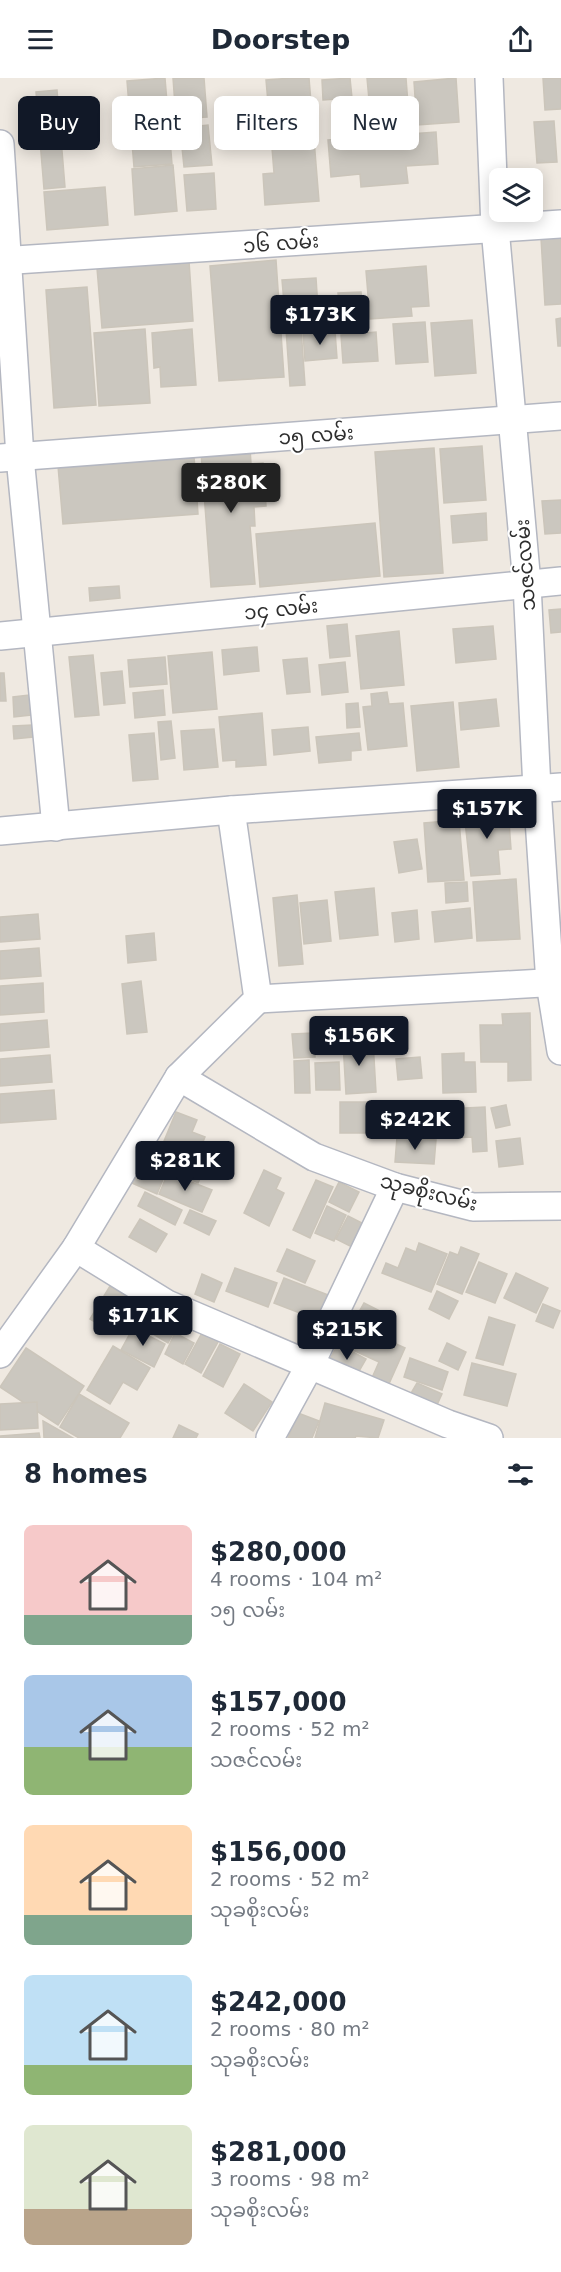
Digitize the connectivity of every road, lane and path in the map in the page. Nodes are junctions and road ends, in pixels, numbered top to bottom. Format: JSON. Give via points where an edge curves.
{"nodes":[{"id":1,"x":489,"y":78,"type":"edge"},
{"id":2,"x":0,"y":144,"type":"edge"},
{"id":3,"x":561,"y":224,"type":"edge"},
{"id":4,"x":495,"y":228,"type":"junction"},
{"id":5,"x":3,"y":261,"type":"edge"},
{"id":6,"x":561,"y":416,"type":"edge"},
{"id":7,"x":514,"y":420,"type":"junction"},
{"id":8,"x":10,"y":458,"type":"edge"},
{"id":9,"x":561,"y":581,"type":"edge"},
{"id":10,"x":527,"y":584,"type":"junction"},
{"id":11,"x":36,"y":633,"type":"junction"},
{"id":12,"x":0,"y":636,"type":"edge"},
{"id":13,"x":549,"y":788,"type":"edge"},
{"id":14,"x":231,"y":810,"type":"junction"},
{"id":15,"x":56,"y":827,"type":"junction"},
{"id":16,"x":0,"y":831,"type":"edge"},
{"id":17,"x":555,"y":983,"type":"edge"},
{"id":18,"x":258,"y":999,"type":"junction"},
{"id":19,"x":561,"y":1051,"type":"edge"},
{"id":20,"x":179,"y":1077,"type":"junction"},
{"id":21,"x":395,"y":1187,"type":"junction"},
{"id":22,"x":561,"y":1206,"type":"edge"},
{"id":23,"x":76,"y":1248,"type":"junction"},
{"id":24,"x":0,"y":1354,"type":"edge"},
{"id":25,"x":310,"y":1365,"type":"junction"},
{"id":26,"x":270,"y":1438,"type":"edge"},
{"id":27,"x":489,"y":1438,"type":"edge"}],
"edges":[{"from":1,"to":4,"type":"street","name":"သဇင်လမ်း"},
{"from":2,"to":5,"type":"street"},
{"from":3,"to":4,"type":"street","name":"၁၆ လမ်း"},
{"from":4,"to":5,"type":"street","name":"၁၆ လမ်း"},
{"from":4,"to":7,"type":"street","name":"သဇင်လမ်း"},
{"from":5,"to":8,"type":"street"},
{"from":6,"to":7,"type":"street","name":"၁၅ လမ်း"},
{"from":7,"to":8,"type":"street","name":"၁၅ လမ်း"},
{"from":7,"to":10,"type":"street","name":"သဇင်လမ်း"},
{"from":8,"to":11,"type":"street"},
{"from":9,"to":10,"type":"street","name":"၁၄ လမ်း"},
{"from":10,"to":11,"type":"street","name":"၁၄ လမ်း"},
{"from":10,"to":13,"type":"street","name":"သဇင်လမ်း"},
{"from":11,"to":12,"type":"street","name":"၁၄ လမ်း"},
{"from":11,"to":15,"type":"street"},
{"from":13,"to":14,"type":"street"},
{"from":13,"to":17,"type":"street","name":"သဇင်လမ်း"},
{"from":14,"to":15,"type":"street"},
{"from":14,"to":18,"type":"street"},
{"from":15,"to":16,"type":"street"},
{"from":17,"to":18,"type":"street"},
{"from":17,"to":19,"type":"street","name":"သဇင်လမ်း"},
{"from":18,"to":20,"type":"street"},
{"from":20,"to":21,"type":"street","name":"သုခစိုးလမ်း","via":[[314,1157]]},
{"from":20,"to":23,"type":"street"},
{"from":21,"to":22,"type":"street","name":"သုခစိုးလမ်း","via":[[473,1207]]},
{"from":21,"to":25,"type":"street"},
{"from":23,"to":24,"type":"street"},
{"from":23,"to":25,"type":"street","via":[[166,1304]]},
{"from":25,"to":26,"type":"street"},
{"from":25,"to":27,"type":"street"}]}
